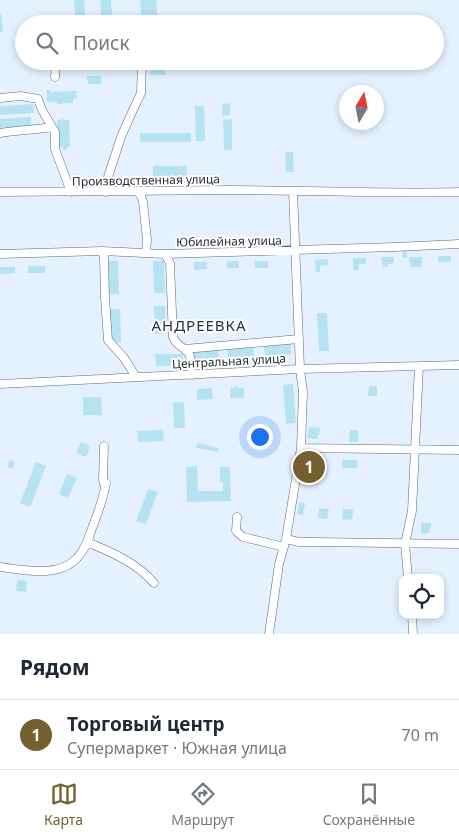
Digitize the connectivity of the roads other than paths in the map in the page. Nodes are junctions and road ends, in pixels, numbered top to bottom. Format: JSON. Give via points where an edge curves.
{"nodes":[{"id":1,"x":55,"y":70,"type":"edge"},
{"id":2,"x":142,"y":70,"type":"edge"},
{"id":3,"x":54,"y":77,"type":"dead end"},
{"id":4,"x":0,"y":98,"type":"edge"},
{"id":5,"x":52,"y":127,"type":"junction"},
{"id":6,"x":0,"y":133,"type":"edge"},
{"id":7,"x":137,"y":191,"type":"junction"},
{"id":8,"x":293,"y":191,"type":"junction"},
{"id":9,"x":0,"y":192,"type":"edge"},
{"id":10,"x":71,"y":192,"type":"junction"},
{"id":11,"x":106,"y":192,"type":"junction"},
{"id":12,"x":459,"y":192,"type":"edge"},
{"id":13,"x":459,"y":244,"type":"edge"},
{"id":14,"x":102,"y":251,"type":"junction"},
{"id":15,"x":294,"y":251,"type":"junction"},
{"id":16,"x":146,"y":253,"type":"junction"},
{"id":17,"x":0,"y":254,"type":"edge"},
{"id":18,"x":164,"y":254,"type":"junction"},
{"id":19,"x":175,"y":254,"type":"junction"},
{"id":20,"x":170,"y":262,"type":"junction"},
{"id":21,"x":299,"y":339,"type":"junction"},
{"id":22,"x":185,"y":349,"type":"junction"},
{"id":23,"x":459,"y":365,"type":"edge"},
{"id":24,"x":419,"y":366,"type":"junction"},
{"id":25,"x":300,"y":369,"type":"junction"},
{"id":26,"x":192,"y":375,"type":"junction"},
{"id":27,"x":136,"y":378,"type":"junction"},
{"id":28,"x":0,"y":384,"type":"edge"},
{"id":29,"x":104,"y":446,"type":"dead end"},
{"id":30,"x":301,"y":448,"type":"junction"},
{"id":31,"x":416,"y":450,"type":"junction"},
{"id":32,"x":459,"y":450,"type":"edge"},
{"id":33,"x":236,"y":517,"type":"dead end"},
{"id":34,"x":87,"y":542,"type":"junction"},
{"id":35,"x":285,"y":543,"type":"junction"},
{"id":36,"x":405,"y":544,"type":"junction"},
{"id":37,"x":459,"y":544,"type":"edge"},
{"id":38,"x":0,"y":568,"type":"edge"},
{"id":39,"x":408,"y":574,"type":"edge"},
{"id":40,"x":154,"y":583,"type":"dead end"},
{"id":41,"x":412,"y":619,"type":"edge"},
{"id":42,"x":269,"y":634,"type":"edge"},
{"id":43,"x":413,"y":634,"type":"edge"}],
"edges":[{"from":1,"to":3,"type":"street"},
{"from":2,"to":11,"type":"street","via":[[141,93],[121,137]]},
{"from":4,"to":5,"type":"street","via":[[21,96],[38,99]]},
{"from":5,"to":6,"type":"street"},
{"from":5,"to":10,"type":"street","via":[[56,136],[55,148]]},
{"from":7,"to":8,"type":"street","name":"Производственная улица"},
{"from":7,"to":11,"type":"street","name":"Производственная улица"},
{"from":7,"to":16,"type":"street","via":[[143,202]]},
{"from":8,"to":12,"type":"street","name":"Производственная улица"},
{"from":8,"to":15,"type":"street"},
{"from":9,"to":10,"type":"street","name":"Производственная улица"},
{"from":10,"to":11,"type":"street","name":"Производственная улица"},
{"from":13,"to":15,"type":"street","name":"Юбилейная улица"},
{"from":14,"to":16,"type":"street","name":"Юбилейная улица"},
{"from":14,"to":17,"type":"street","name":"Юбилейная улица"},
{"from":14,"to":27,"type":"street","via":[[108,340]]},
{"from":15,"to":19,"type":"street","name":"Юбилейная улица"},
{"from":15,"to":21,"type":"street"},
{"from":16,"to":18,"type":"street","name":"Юбилейная улица"},
{"from":18,"to":19,"type":"street","name":"Юбилейная улица"},
{"from":18,"to":20,"type":"street"},
{"from":19,"to":20,"type":"street"},
{"from":20,"to":22,"type":"street","via":[[173,337],[178,346]]},
{"from":21,"to":22,"type":"street"},
{"from":21,"to":25,"type":"street"},
{"from":22,"to":26,"type":"street","via":[[190,356]]},
{"from":23,"to":24,"type":"street","name":"Центральная улица"},
{"from":24,"to":25,"type":"street","name":"Центральная улица"},
{"from":24,"to":31,"type":"street"},
{"from":25,"to":26,"type":"street","name":"Центральная улица"},
{"from":25,"to":30,"type":"street","via":[[303,392]]},
{"from":26,"to":27,"type":"street","name":"Центральная улица"},
{"from":27,"to":28,"type":"street","name":"Центральная улица"},
{"from":29,"to":34,"type":"street","via":[[105,485]]},
{"from":30,"to":31,"type":"street"},
{"from":30,"to":35,"type":"street"},
{"from":31,"to":32,"type":"street"},
{"from":31,"to":36,"type":"street","via":[[412,510]]},
{"from":33,"to":35,"type":"street","via":[[236,531],[243,537]]},
{"from":34,"to":38,"type":"street","via":[[78,558],[62,568],[41,571]]},
{"from":34,"to":40,"type":"street","via":[[118,555]]},
{"from":35,"to":36,"type":"street"},
{"from":35,"to":42,"type":"street"},
{"from":36,"to":37,"type":"street"},
{"from":36,"to":39,"type":"street"},
{"from":41,"to":43,"type":"street"}]}
